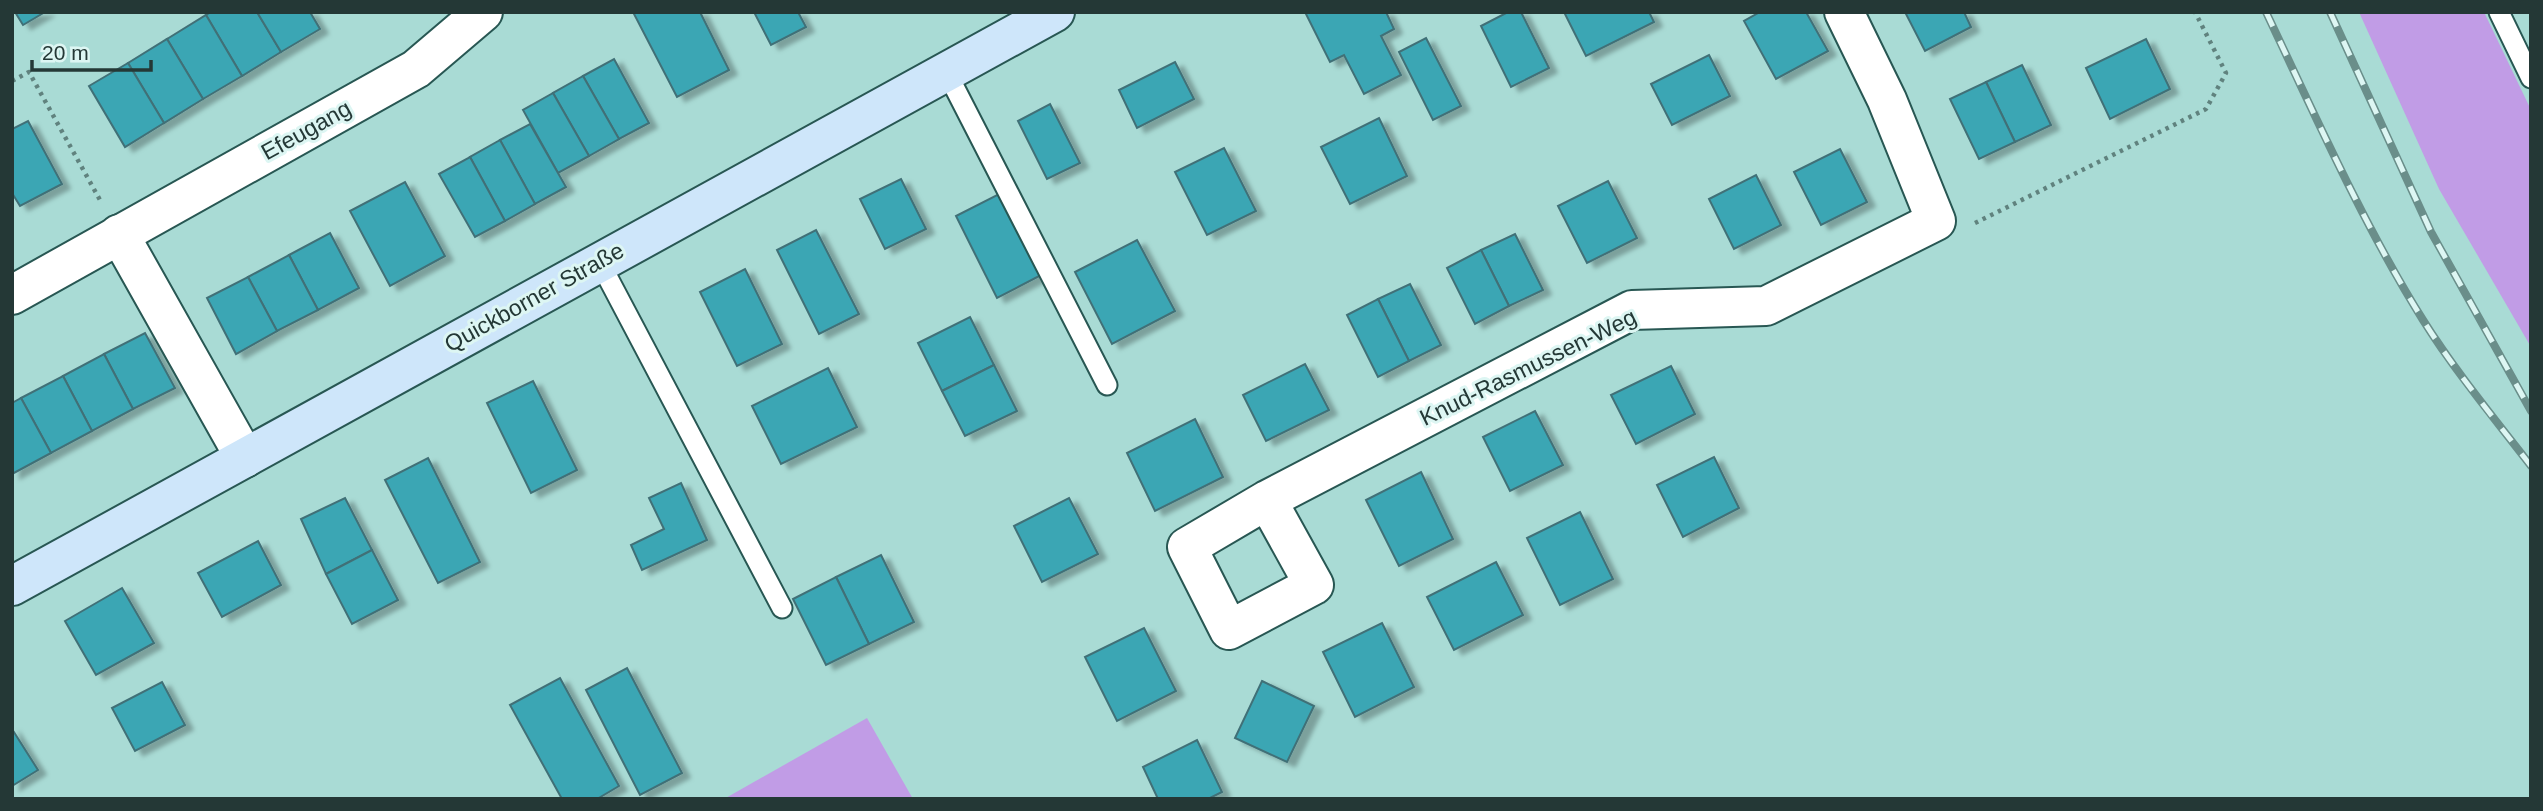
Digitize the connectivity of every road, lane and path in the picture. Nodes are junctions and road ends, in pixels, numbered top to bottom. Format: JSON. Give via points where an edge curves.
{"nodes":[{"id":1,"x":483,"y":12,"type":"edge"},
{"id":2,"x":1055,"y":12,"type":"edge"},
{"id":3,"x":1844,"y":12,"type":"edge"},
{"id":4,"x":2195,"y":12,"type":"edge"},
{"id":5,"x":2499,"y":12,"type":"edge"},
{"id":6,"x":947,"y":73,"type":"junction"},
{"id":7,"x":2531,"y":78,"type":"edge"},
{"id":8,"x":12,"y":81,"type":"edge"},
{"id":9,"x":1972,"y":225,"type":"dead end"},
{"id":10,"x":119,"y":234,"type":"junction"},
{"id":11,"x":599,"y":261,"type":"junction"},
{"id":12,"x":12,"y":295,"type":"edge"},
{"id":13,"x":1107,"y":385,"type":"dead end"},
{"id":14,"x":245,"y":458,"type":"junction"},
{"id":15,"x":1268,"y":499,"type":"dead end"},
{"id":16,"x":13,"y":586,"type":"edge"},
{"id":17,"x":782,"y":608,"type":"dead end"}],
"edges":[{"from":1,"to":10,"type":"street","name":"Efeugang","via":[[416,69]]},
{"from":2,"to":6,"type":"street","name":"Quickborner Straße"},
{"from":3,"to":15,"type":"street","name":"Knud-Rasmussen-Weg","via":[[1936,221],[1766,306],[1632,310]]},
{"from":4,"to":9,"type":"path","via":[[2226,73],[2206,109]]},
{"from":5,"to":7,"type":"lane"},
{"from":6,"to":11,"type":"street","name":"Quickborner Straße"},
{"from":6,"to":13,"type":"lane"},
{"from":8,"to":10,"type":"path","via":[[29,72]]},
{"from":10,"to":12,"type":"street","name":"Efeugang"},
{"from":10,"to":14,"type":"street"},
{"from":11,"to":14,"type":"street","name":"Quickborner Straße"},
{"from":11,"to":17,"type":"lane"},
{"from":14,"to":16,"type":"street","name":"Quickborner Straße"}]}
